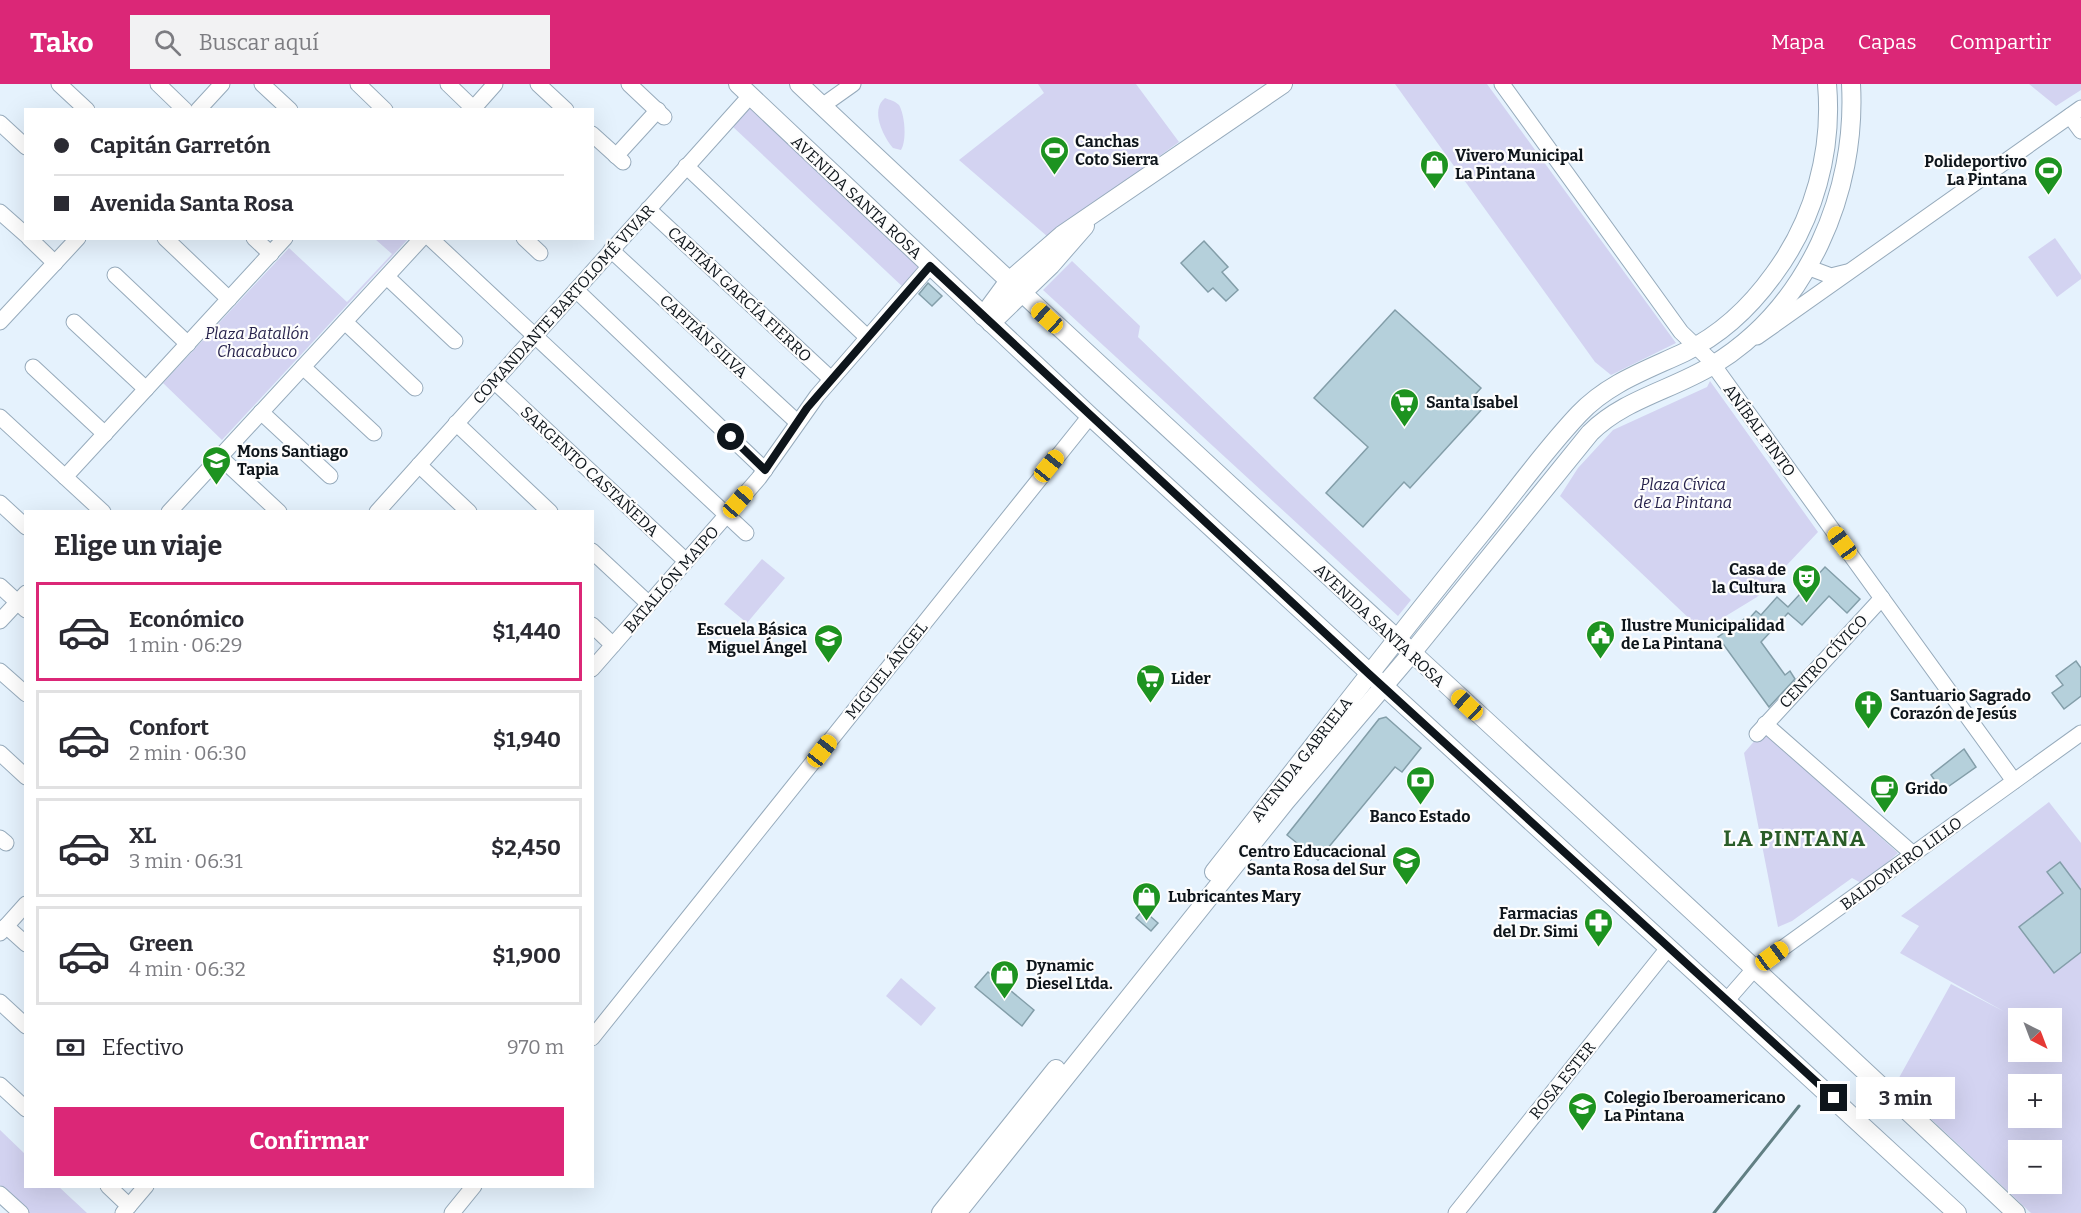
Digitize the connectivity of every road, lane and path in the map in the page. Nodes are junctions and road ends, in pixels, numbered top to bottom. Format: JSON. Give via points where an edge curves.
{"nodes":[{"id":1,"x":59,"y":84,"type":"edge"},
{"id":2,"x":158,"y":84,"type":"edge"},
{"id":3,"x":222,"y":84,"type":"edge"},
{"id":4,"x":262,"y":84,"type":"edge"},
{"id":5,"x":358,"y":84,"type":"edge"},
{"id":6,"x":448,"y":84,"type":"edge"},
{"id":7,"x":495,"y":84,"type":"edge"},
{"id":8,"x":538,"y":84,"type":"edge"},
{"id":9,"x":629,"y":84,"type":"edge"},
{"id":10,"x":799,"y":84,"type":"edge"},
{"id":11,"x":853,"y":84,"type":"edge"},
{"id":12,"x":1283,"y":84,"type":"edge"},
{"id":13,"x":1502,"y":84,"type":"edge"},
{"id":14,"x":1827,"y":84,"type":"edge"},
{"id":15,"x":1851,"y":84,"type":"edge"},
{"id":16,"x":744,"y":90,"type":"edge"},
{"id":17,"x":822,"y":106,"type":"junction"},
{"id":18,"x":85,"y":108,"type":"edge"},
{"id":19,"x":183,"y":108,"type":"edge"},
{"id":20,"x":200,"y":108,"type":"edge"},
{"id":21,"x":288,"y":108,"type":"edge"},
{"id":22,"x":383,"y":108,"type":"edge"},
{"id":23,"x":473,"y":108,"type":"edge"},
{"id":24,"x":475,"y":108,"type":"edge"},
{"id":25,"x":564,"y":108,"type":"edge"},
{"id":26,"x":2076,"y":112,"type":"edge"},
{"id":27,"x":0,"y":123,"type":"edge"},
{"id":28,"x":2081,"y":131,"type":"edge"},
{"id":29,"x":594,"y":136,"type":"edge"},
{"id":30,"x":24,"y":145,"type":"edge"},
{"id":31,"x":686,"y":166,"type":"junction"},
{"id":32,"x":648,"y":209,"type":"junction"},
{"id":33,"x":0,"y":212,"type":"edge"},
{"id":34,"x":24,"y":234,"type":"edge"},
{"id":35,"x":30,"y":240,"type":"edge"},
{"id":36,"x":76,"y":240,"type":"edge"},
{"id":37,"x":167,"y":240,"type":"edge"},
{"id":38,"x":256,"y":240,"type":"edge"},
{"id":39,"x":283,"y":240,"type":"edge"},
{"id":40,"x":420,"y":240,"type":"edge"},
{"id":41,"x":432,"y":240,"type":"edge"},
{"id":42,"x":611,"y":250,"type":"junction"},
{"id":43,"x":271,"y":254,"type":"junction"},
{"id":44,"x":1782,"y":262,"type":"junction"},
{"id":45,"x":55,"y":263,"type":"junction"},
{"id":46,"x":930,"y":266,"type":"junction"},
{"id":47,"x":1807,"y":267,"type":"junction"},
{"id":48,"x":1847,"y":272,"type":"junction"},
{"id":49,"x":115,"y":275,"type":"dead end"},
{"id":50,"x":387,"y":277,"type":"junction"},
{"id":51,"x":1014,"y":288,"type":"junction"},
{"id":52,"x":576,"y":290,"type":"junction"},
{"id":53,"x":230,"y":299,"type":"junction"},
{"id":54,"x":2,"y":316,"type":"edge"},
{"id":55,"x":987,"y":319,"type":"junction"},
{"id":56,"x":74,"y":322,"type":"dead end"},
{"id":57,"x":345,"y":322,"type":"junction"},
{"id":58,"x":534,"y":336,"type":"junction"},
{"id":59,"x":867,"y":337,"type":"junction"},
{"id":60,"x":455,"y":341,"type":"dead end"},
{"id":61,"x":188,"y":344,"type":"junction"},
{"id":62,"x":1741,"y":345,"type":"junction"},
{"id":63,"x":1696,"y":346,"type":"junction"},
{"id":64,"x":1713,"y":365,"type":"junction"},
{"id":65,"x":33,"y":367,"type":"dead end"},
{"id":66,"x":303,"y":367,"type":"junction"},
{"id":67,"x":831,"y":379,"type":"junction"},
{"id":68,"x":494,"y":381,"type":"junction"},
{"id":69,"x":415,"y":388,"type":"dead end"},
{"id":70,"x":146,"y":389,"type":"junction"},
{"id":71,"x":261,"y":412,"type":"junction"},
{"id":72,"x":1090,"y":416,"type":"junction"},
{"id":73,"x":0,"y":417,"type":"edge"},
{"id":74,"x":797,"y":422,"type":"junction"},
{"id":75,"x":456,"y":423,"type":"junction"},
{"id":76,"x":374,"y":433,"type":"dead end"},
{"id":77,"x":105,"y":434,"type":"junction"},
{"id":78,"x":220,"y":457,"type":"junction"},
{"id":79,"x":419,"y":465,"type":"junction"},
{"id":80,"x":765,"y":470,"type":"junction"},
{"id":81,"x":330,"y":476,"type":"dead end"},
{"id":82,"x":65,"y":477,"type":"junction"},
{"id":83,"x":0,"y":504,"type":"edge"},
{"id":84,"x":179,"y":508,"type":"edge"},
{"id":85,"x":101,"y":510,"type":"edge"},
{"id":86,"x":277,"y":510,"type":"edge"},
{"id":87,"x":382,"y":510,"type":"edge"},
{"id":88,"x":467,"y":510,"type":"edge"},
{"id":89,"x":548,"y":510,"type":"edge"},
{"id":90,"x":727,"y":515,"type":"junction"},
{"id":91,"x":24,"y":525,"type":"edge"},
{"id":92,"x":746,"y":533,"type":"dead end"},
{"id":93,"x":594,"y":553,"type":"edge"},
{"id":94,"x":686,"y":561,"type":"junction"},
{"id":95,"x":0,"y":586,"type":"edge"},
{"id":96,"x":1882,"y":598,"type":"junction"},
{"id":97,"x":23,"y":602,"type":"edge"},
{"id":98,"x":649,"y":604,"type":"junction"},
{"id":99,"x":0,"y":621,"type":"edge"},
{"id":100,"x":594,"y":628,"type":"edge"},
{"id":101,"x":1396,"y":640,"type":"junction"},
{"id":102,"x":613,"y":645,"type":"junction"},
{"id":103,"x":1411,"y":654,"type":"junction"},
{"id":104,"x":594,"y":667,"type":"edge"},
{"id":105,"x":0,"y":671,"type":"edge"},
{"id":106,"x":1369,"y":674,"type":"junction"},
{"id":107,"x":1383,"y":686,"type":"junction"},
{"id":108,"x":24,"y":692,"type":"edge"},
{"id":109,"x":2079,"y":739,"type":"edge"},
{"id":110,"x":0,"y":753,"type":"edge"},
{"id":111,"x":24,"y":775,"type":"edge"},
{"id":112,"x":2014,"y":781,"type":"junction"},
{"id":113,"x":1913,"y":854,"type":"junction"},
{"id":114,"x":24,"y":906,"type":"edge"},
{"id":115,"x":3,"y":930,"type":"edge"},
{"id":116,"x":24,"y":943,"type":"edge"},
{"id":117,"x":1669,"y":947,"type":"junction"},
{"id":118,"x":1755,"y":968,"type":"junction"},
{"id":119,"x":1727,"y":1000,"type":"junction"},
{"id":120,"x":0,"y":1002,"type":"edge"},
{"id":121,"x":24,"y":1024,"type":"edge"},
{"id":122,"x":594,"y":1036,"type":"edge"},
{"id":123,"x":0,"y":1085,"type":"edge"},
{"id":124,"x":24,"y":1107,"type":"edge"},
{"id":125,"x":110,"y":1188,"type":"edge"},
{"id":126,"x":144,"y":1188,"type":"edge"},
{"id":127,"x":472,"y":1188,"type":"edge"},
{"id":128,"x":0,"y":1194,"type":"edge"},
{"id":129,"x":126,"y":1210,"type":"edge"},
{"id":130,"x":21,"y":1213,"type":"edge"},
{"id":131,"x":452,"y":1213,"type":"edge"},
{"id":132,"x":941,"y":1213,"type":"edge"},
{"id":133,"x":957,"y":1213,"type":"edge"},
{"id":134,"x":1456,"y":1213,"type":"edge"},
{"id":135,"x":1957,"y":1213,"type":"edge"},
{"id":136,"x":2016,"y":1213,"type":"edge"}],
"edges":[{"from":1,"to":18,"type":"street"},
{"from":2,"to":19,"type":"street"},
{"from":3,"to":20,"type":"street"},
{"from":4,"to":21,"type":"street"},
{"from":5,"to":22,"type":"street"},
{"from":6,"to":23,"type":"street"},
{"from":7,"to":24,"type":"street"},
{"from":8,"to":25,"type":"street"},
{"from":9,"to":29,"type":"street","via":[[661,114],[620,159]]},
{"from":10,"to":17,"type":"main road","name":"AVENIDA SANTA ROSA"},
{"from":11,"to":17,"type":"street"},
{"from":12,"to":51,"type":"main road","via":[[1104,208]]},
{"from":13,"to":63,"type":"street","name":"ANÍBAL PINTO","via":[[1681,332]]},
{"from":14,"to":44,"type":"main road","name":"AVENIDA GABRIELA","via":[[1828,125],[1820,177],[1805,220]]},
{"from":15,"to":47,"type":"main road","name":"AVENIDA GABRIELA","via":[[1850,146],[1841,189],[1827,229]]},
{"from":16,"to":31,"type":"street","name":"COMANDANTE BARTOLOMÉ VIVAR"},
{"from":16,"to":46,"type":"main road","name":"AVENIDA SANTA ROSA"},
{"from":17,"to":51,"type":"main road","name":"AVENIDA SANTA ROSA"},
{"from":26,"to":28,"type":"street"},
{"from":26,"to":48,"type":"street"},
{"from":27,"to":30,"type":"street"},
{"from":31,"to":32,"type":"street","name":"COMANDANTE BARTOLOMÉ VIVAR"},
{"from":31,"to":59,"type":"street"},
{"from":32,"to":42,"type":"street","name":"COMANDANTE BARTOLOMÉ VIVAR"},
{"from":32,"to":67,"type":"street","name":"CAPITÁN GARCÍA FIERRO"},
{"from":33,"to":34,"type":"street"},
{"from":35,"to":45,"type":"street"},
{"from":36,"to":45,"type":"street"},
{"from":37,"to":53,"type":"street"},
{"from":38,"to":43,"type":"street"},
{"from":39,"to":43,"type":"street"},
{"from":40,"to":50,"type":"street"},
{"from":41,"to":58,"type":"street"},
{"from":42,"to":52,"type":"street","name":"COMANDANTE BARTOLOMÉ VIVAR"},
{"from":42,"to":74,"type":"street","name":"CAPITÁN SILVA"},
{"from":43,"to":53,"type":"street"},
{"from":44,"to":47,"type":"main road"},
{"from":44,"to":63,"type":"main road","name":"AVENIDA GABRIELA","via":[[1740,313]]},
{"from":45,"to":54,"type":"street"},
{"from":46,"to":55,"type":"main road","name":"AVENIDA SANTA ROSA"},
{"from":46,"to":59,"type":"street","name":"BATALLÓN MAIPO"},
{"from":47,"to":48,"type":"street","via":[[1831,276]]},
{"from":47,"to":62,"type":"main road","name":"AVENIDA GABRIELA","via":[[1772,314]]},
{"from":48,"to":62,"type":"street","via":[[1827,290]]},
{"from":49,"to":61,"type":"street"},
{"from":50,"to":57,"type":"street"},
{"from":50,"to":60,"type":"street"},
{"from":51,"to":55,"type":"main road"},
{"from":51,"to":101,"type":"main road","name":"AVENIDA SANTA ROSA"},
{"from":52,"to":58,"type":"street","name":"COMANDANTE BARTOLOMÉ VIVAR"},
{"from":52,"to":80,"type":"street"},
{"from":53,"to":61,"type":"street"},
{"from":55,"to":72,"type":"main road","name":"AVENIDA SANTA ROSA"},
{"from":56,"to":70,"type":"street"},
{"from":57,"to":66,"type":"street"},
{"from":57,"to":69,"type":"street"},
{"from":58,"to":68,"type":"street","name":"COMANDANTE BARTOLOMÉ VIVAR"},
{"from":58,"to":90,"type":"street"},
{"from":59,"to":67,"type":"street","name":"BATALLÓN MAIPO"},
{"from":61,"to":70,"type":"street"},
{"from":62,"to":64,"type":"main road","name":"AVENIDA GABRIELA"},
{"from":63,"to":64,"type":"street","name":"ANÍBAL PINTO"},
{"from":63,"to":101,"type":"main road","name":"AVENIDA GABRIELA","via":[[1620,382],[1589,404]]},
{"from":64,"to":96,"type":"street","name":"ANÍBAL PINTO"},
{"from":64,"to":103,"type":"main road","name":"AVENIDA GABRIELA","via":[[1620,408],[1596,427]]},
{"from":65,"to":77,"type":"street"},
{"from":66,"to":71,"type":"street"},
{"from":66,"to":76,"type":"street"},
{"from":67,"to":74,"type":"street","name":"BATALLÓN MAIPO"},
{"from":68,"to":75,"type":"street","name":"COMANDANTE BARTOLOMÉ VIVAR"},
{"from":68,"to":94,"type":"street","name":"SARGENTO CASTAÑEDA"},
{"from":70,"to":77,"type":"street"},
{"from":71,"to":78,"type":"street"},
{"from":71,"to":81,"type":"street"},
{"from":72,"to":106,"type":"main road","name":"AVENIDA SANTA ROSA"},
{"from":72,"to":122,"type":"street","name":"MIGUEL ÁNGEL"},
{"from":73,"to":82,"type":"street"},
{"from":74,"to":80,"type":"street","name":"BATALLÓN MAIPO"},
{"from":75,"to":79,"type":"street","name":"COMANDANTE BARTOLOMÉ VIVAR"},
{"from":75,"to":89,"type":"street"},
{"from":77,"to":82,"type":"street"},
{"from":78,"to":84,"type":"street"},
{"from":78,"to":86,"type":"street"},
{"from":79,"to":87,"type":"street","name":"COMANDANTE BARTOLOMÉ VIVAR"},
{"from":79,"to":88,"type":"street"},
{"from":80,"to":90,"type":"street","name":"BATALLÓN MAIPO"},
{"from":82,"to":85,"type":"street"},
{"from":83,"to":91,"type":"street"},
{"from":90,"to":92,"type":"street"},
{"from":90,"to":94,"type":"street","name":"BATALLÓN MAIPO"},
{"from":93,"to":98,"type":"street"},
{"from":94,"to":98,"type":"street","name":"BATALLÓN MAIPO"},
{"from":95,"to":97,"type":"street"},
{"from":96,"to":112,"type":"street","name":"ANÍBAL PINTO"},
{"from":96,"to":113,"type":"street","name":"CENTRO CÍVICO","via":[[1761,729]]},
{"from":97,"to":99,"type":"street"},
{"from":98,"to":102,"type":"street","name":"BATALLÓN MAIPO"},
{"from":100,"to":102,"type":"street"},
{"from":101,"to":103,"type":"main road","name":"AVENIDA SANTA ROSA"},
{"from":101,"to":106,"type":"main road","name":"AVENIDA GABRIELA"},
{"from":102,"to":104,"type":"street","name":"BATALLÓN MAIPO"},
{"from":103,"to":107,"type":"main road","name":"AVENIDA GABRIELA"},
{"from":103,"to":118,"type":"main road","name":"AVENIDA SANTA ROSA"},
{"from":105,"to":108,"type":"street"},
{"from":106,"to":107,"type":"main road","name":"AVENIDA SANTA ROSA"},
{"from":106,"to":132,"type":"main road","name":"AVENIDA GABRIELA"},
{"from":107,"to":117,"type":"main road","name":"AVENIDA SANTA ROSA"},
{"from":107,"to":133,"type":"main road","name":"AVENIDA GABRIELA","via":[[1286,801]]},
{"from":109,"to":112,"type":"street","name":"BALDOMERO LILLO"},
{"from":110,"to":111,"type":"street"},
{"from":112,"to":113,"type":"street","name":"BALDOMERO LILLO"},
{"from":113,"to":118,"type":"street","name":"BALDOMERO LILLO"},
{"from":114,"to":115,"type":"street"},
{"from":115,"to":116,"type":"street"},
{"from":117,"to":119,"type":"main road","name":"AVENIDA SANTA ROSA"},
{"from":117,"to":134,"type":"street","name":"ROSA ESTER"},
{"from":118,"to":119,"type":"street","name":"BALDOMERO LILLO"},
{"from":118,"to":136,"type":"main road","name":"AVENIDA SANTA ROSA"},
{"from":119,"to":135,"type":"main road","name":"AVENIDA SANTA ROSA"},
{"from":120,"to":121,"type":"street"},
{"from":123,"to":124,"type":"street"},
{"from":125,"to":129,"type":"street"},
{"from":126,"to":129,"type":"street"},
{"from":127,"to":131,"type":"street"},
{"from":128,"to":130,"type":"street"}]}
